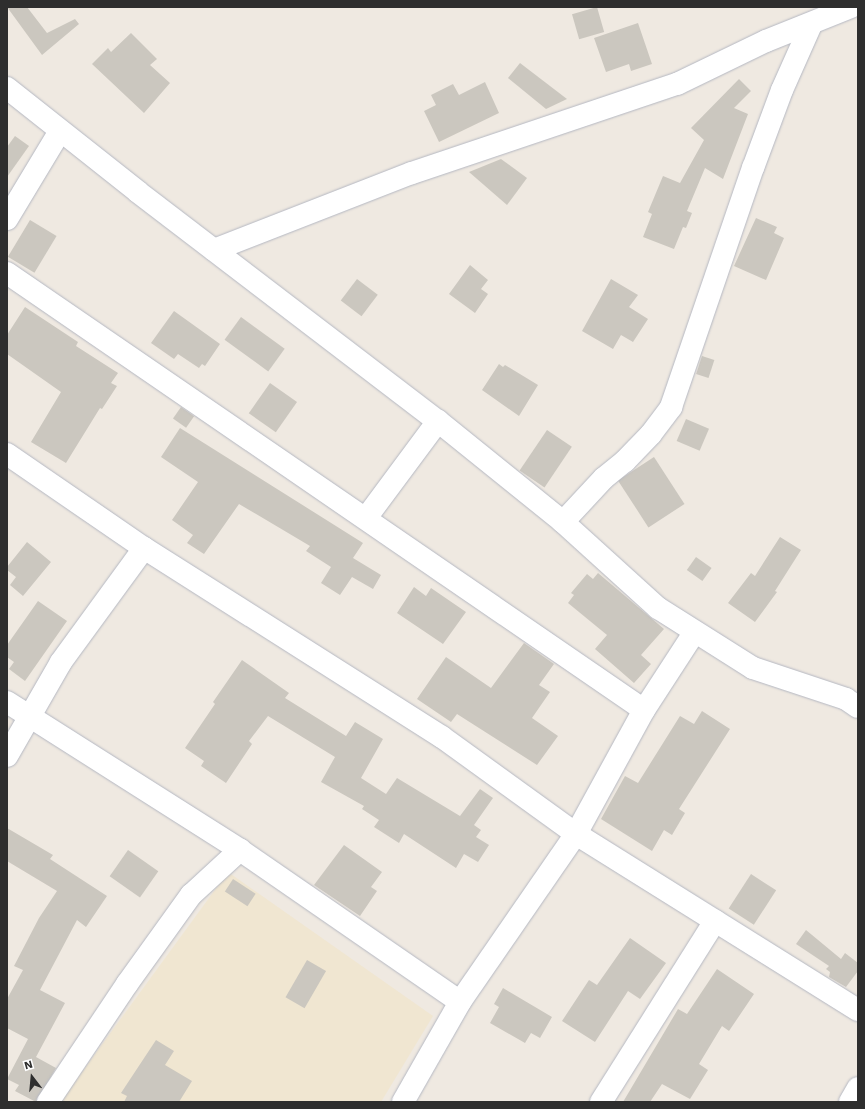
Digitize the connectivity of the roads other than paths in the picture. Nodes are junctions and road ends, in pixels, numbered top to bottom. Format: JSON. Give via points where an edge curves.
{"nodes":[{"id":1,"x":851,"y":7,"type":"edge"},
{"id":2,"x":811,"y":25,"type":"junction"},
{"id":3,"x":7,"y":88,"type":"edge"},
{"id":4,"x":60,"y":131,"type":"junction"},
{"id":5,"x":7,"y":219,"type":"edge"},
{"id":6,"x":214,"y":250,"type":"junction"},
{"id":7,"x":7,"y":273,"type":"edge"},
{"id":8,"x":438,"y":421,"type":"junction"},
{"id":9,"x":7,"y":454,"type":"edge"},
{"id":10,"x":366,"y":518,"type":"junction"},
{"id":11,"x":563,"y":522,"type":"junction"},
{"id":12,"x":144,"y":548,"type":"junction"},
{"id":13,"x":694,"y":632,"type":"junction"},
{"id":14,"x":7,"y":702,"type":"edge"},
{"id":15,"x":858,"y":707,"type":"edge"},
{"id":16,"x":644,"y":710,"type":"junction"},
{"id":17,"x":31,"y":717,"type":"junction"},
{"id":18,"x":7,"y":756,"type":"edge"},
{"id":19,"x":576,"y":834,"type":"junction"},
{"id":20,"x":240,"y":850,"type":"junction"},
{"id":21,"x":715,"y":921,"type":"junction"},
{"id":22,"x":460,"y":1002,"type":"junction"},
{"id":23,"x":858,"y":1010,"type":"edge"},
{"id":24,"x":858,"y":1088,"type":"edge"},
{"id":25,"x":48,"y":1102,"type":"edge"},
{"id":26,"x":404,"y":1102,"type":"edge"},
{"id":27,"x":601,"y":1102,"type":"edge"},
{"id":28,"x":850,"y":1102,"type":"edge"}],
"edges":[{"from":1,"to":2,"type":"street"},
{"from":2,"to":6,"type":"street","via":[[766,41],[677,84],[412,173]]},
{"from":2,"to":11,"type":"street","via":[[782,90],[753,168],[671,407],[651,434],[604,478]]},
{"from":3,"to":4,"type":"street"},
{"from":4,"to":5,"type":"street"},
{"from":4,"to":6,"type":"street"},
{"from":6,"to":8,"type":"street"},
{"from":7,"to":10,"type":"street"},
{"from":8,"to":10,"type":"street"},
{"from":8,"to":11,"type":"street"},
{"from":9,"to":12,"type":"street"},
{"from":10,"to":16,"type":"street"},
{"from":11,"to":13,"type":"street","via":[[658,608]]},
{"from":12,"to":17,"type":"street","via":[[61,662]]},
{"from":12,"to":19,"type":"street","via":[[442,737]]},
{"from":13,"to":15,"type":"street","via":[[753,668],[846,699]]},
{"from":13,"to":16,"type":"street"},
{"from":14,"to":17,"type":"street"},
{"from":16,"to":19,"type":"street"},
{"from":17,"to":18,"type":"street"},
{"from":17,"to":20,"type":"street"},
{"from":19,"to":21,"type":"street"},
{"from":19,"to":22,"type":"street"},
{"from":20,"to":22,"type":"street"},
{"from":20,"to":25,"type":"street","via":[[191,895],[127,984]]},
{"from":21,"to":23,"type":"street"},
{"from":21,"to":27,"type":"street"},
{"from":22,"to":26,"type":"street"},
{"from":24,"to":28,"type":"street"}]}
